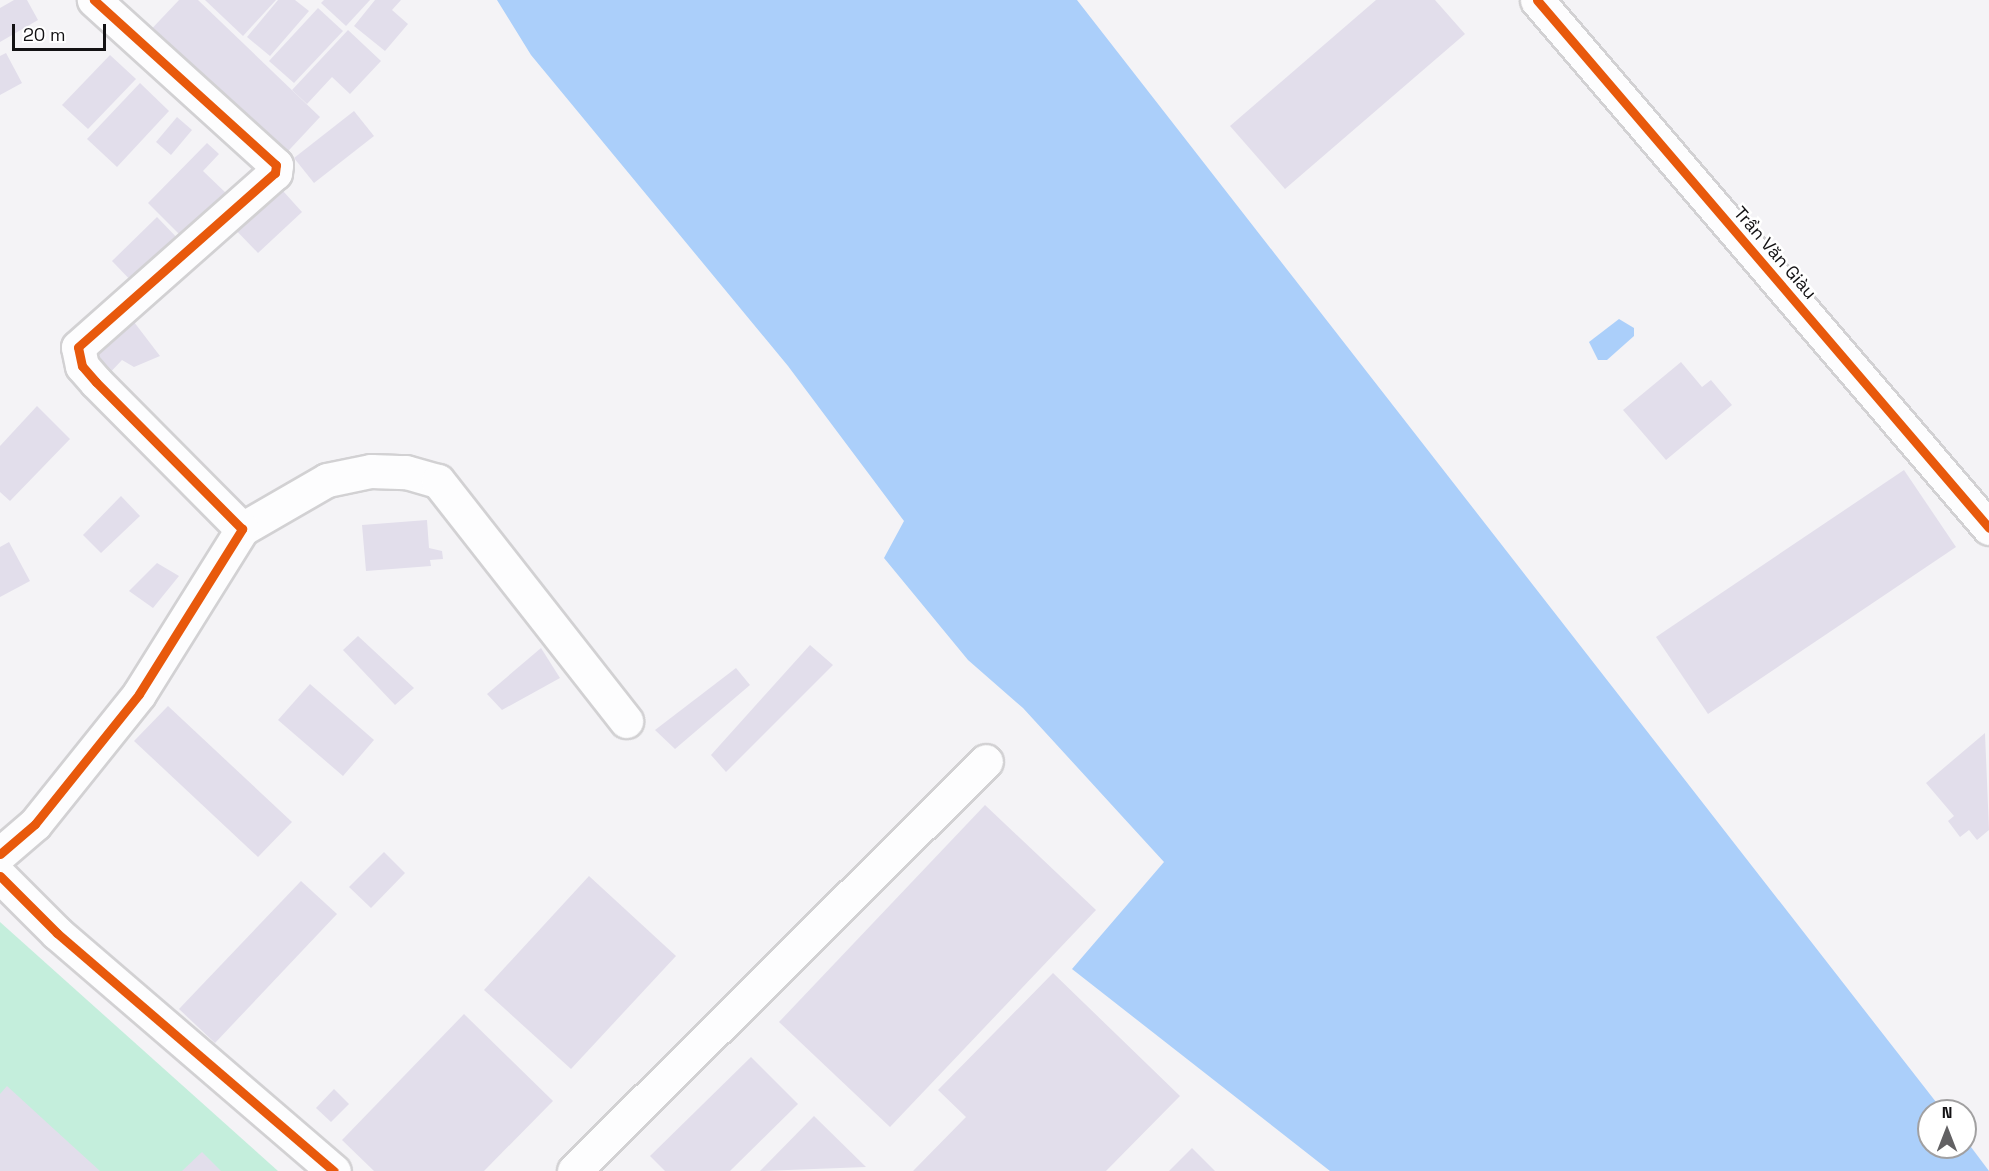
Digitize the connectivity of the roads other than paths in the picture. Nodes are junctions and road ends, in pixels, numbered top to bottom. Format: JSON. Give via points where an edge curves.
{"nodes":[{"id":1,"x":94,"y":0,"type":"edge"},
{"id":2,"x":1537,"y":0,"type":"edge"},
{"id":3,"x":1989,"y":528,"type":"edge"},
{"id":4,"x":242,"y":530,"type":"junction"},
{"id":5,"x":626,"y":721,"type":"dead end"},
{"id":6,"x":986,"y":761,"type":"dead end"},
{"id":7,"x":0,"y":854,"type":"edge"},
{"id":8,"x":0,"y":876,"type":"edge"},
{"id":9,"x":334,"y":1171,"type":"edge"},
{"id":10,"x":574,"y":1171,"type":"edge"}],
"edges":[{"from":1,"to":4,"type":"street","via":[[276,165],[275,173],[78,346],[82,366],[96,382]]},
{"from":2,"to":3,"type":"street","name":"Trần Văn Giàu"},
{"from":4,"to":5,"type":"street","via":[[327,480],[406,472],[438,482]]},
{"from":4,"to":7,"type":"street","via":[[139,694],[36,824]]},
{"from":6,"to":10,"type":"street"},
{"from":8,"to":9,"type":"street","via":[[57,933]]}]}
